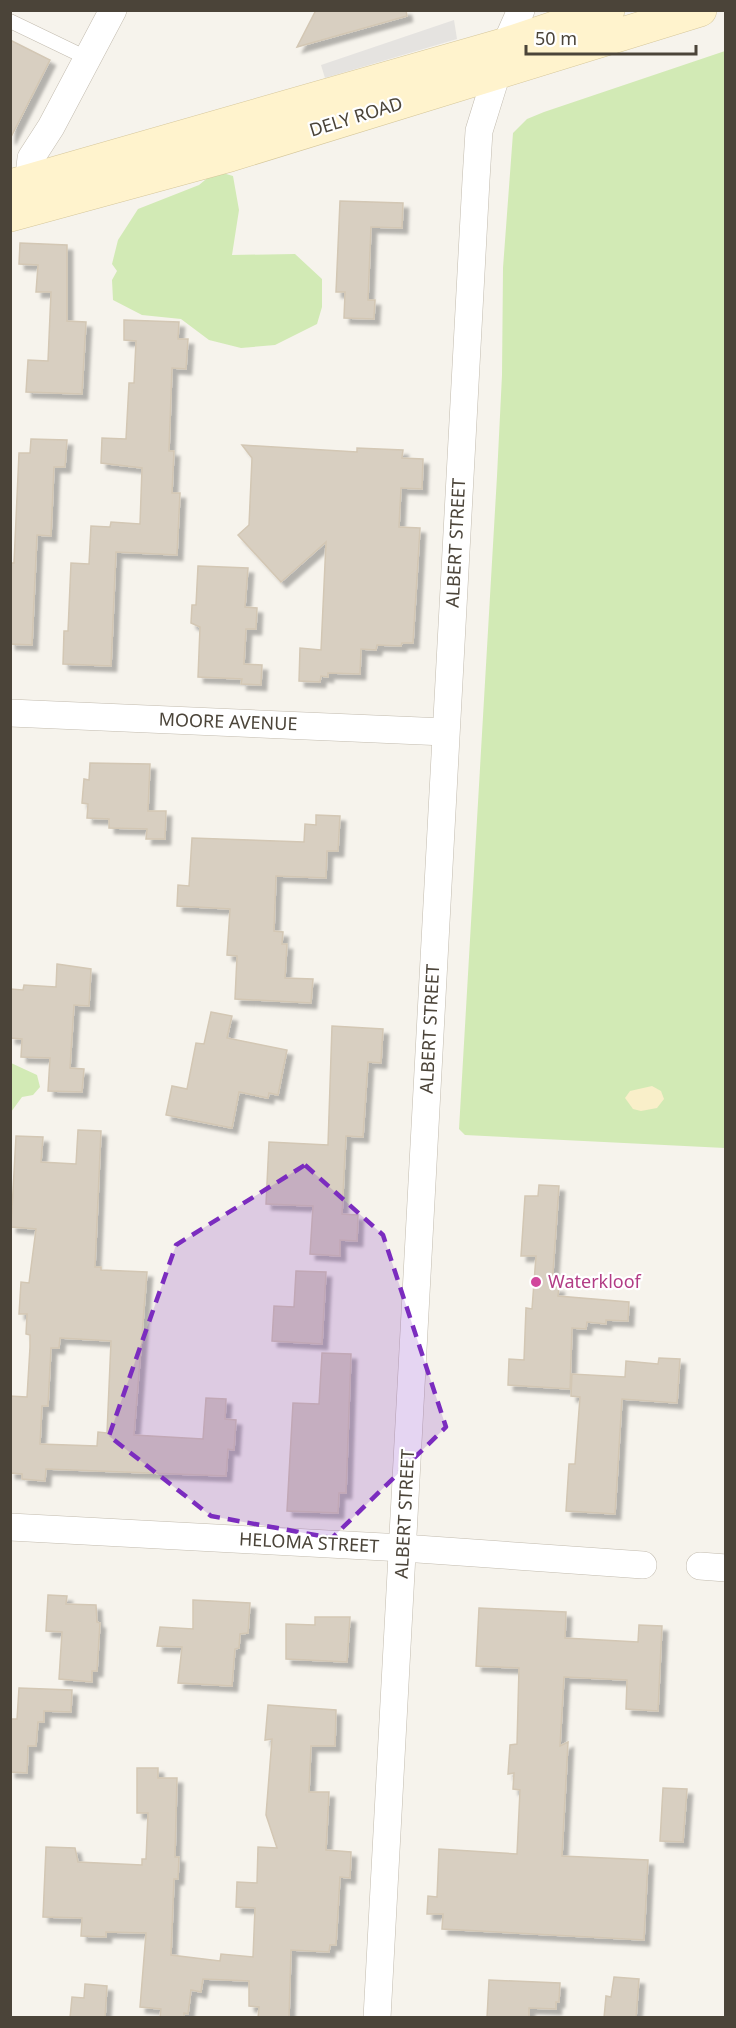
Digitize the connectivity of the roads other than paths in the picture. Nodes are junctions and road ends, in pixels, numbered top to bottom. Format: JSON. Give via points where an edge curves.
{"nodes":[{"id":1,"x":113,"y":10,"type":"edge"},
{"id":2,"x":521,"y":10,"type":"edge"},
{"id":3,"x":700,"y":10,"type":"edge"},
{"id":4,"x":597,"y":12,"type":"edge"},
{"id":5,"x":10,"y":21,"type":"edge"},
{"id":6,"x":506,"y":44,"type":"junction"},
{"id":7,"x":88,"y":59,"type":"junction"},
{"id":8,"x":496,"y":75,"type":"junction"},
{"id":9,"x":51,"y":127,"type":"junction"},
{"id":10,"x":87,"y":179,"type":"junction"},
{"id":11,"x":24,"y":182,"type":"edge"},
{"id":12,"x":10,"y":202,"type":"edge"},
{"id":13,"x":10,"y":215,"type":"edge"},
{"id":14,"x":10,"y":713,"type":"edge"},
{"id":15,"x":445,"y":732,"type":"junction"},
{"id":16,"x":10,"y":1527,"type":"edge"},
{"id":17,"x":403,"y":1548,"type":"junction"},
{"id":18,"x":643,"y":1564,"type":"dead end"},
{"id":19,"x":377,"y":2018,"type":"edge"}],
"edges":[{"from":1,"to":7,"type":"street"},
{"from":2,"to":6,"type":"street","name":"ALBERT STREET"},
{"from":3,"to":8,"type":"main road","name":"DELY ROAD"},
{"from":4,"to":6,"type":"main road","name":"DELY ROAD"},
{"from":5,"to":7,"type":"lane"},
{"from":6,"to":8,"type":"street","name":"ALBERT STREET"},
{"from":6,"to":10,"type":"main road","name":"DELY ROAD"},
{"from":7,"to":9,"type":"street"},
{"from":8,"to":10,"type":"main road","name":"DELY ROAD"},
{"from":8,"to":15,"type":"street","name":"ALBERT STREET","via":[[479,131]]},
{"from":9,"to":10,"type":"street","via":[[64,156]]},
{"from":9,"to":11,"type":"street","via":[[31,158]]},
{"from":10,"to":11,"type":"main road","name":"DELY ROAD"},
{"from":10,"to":12,"type":"main road"},
{"from":10,"to":13,"type":"main road","name":"DELY ROAD"},
{"from":14,"to":15,"type":"street","name":"MOORE AVENUE"},
{"from":15,"to":17,"type":"street","name":"ALBERT STREET"},
{"from":16,"to":17,"type":"street","name":"HELOMA STREET"},
{"from":17,"to":18,"type":"street","name":"HELOMA STREET"},
{"from":17,"to":19,"type":"street","name":"ALBERT STREET"}]}
